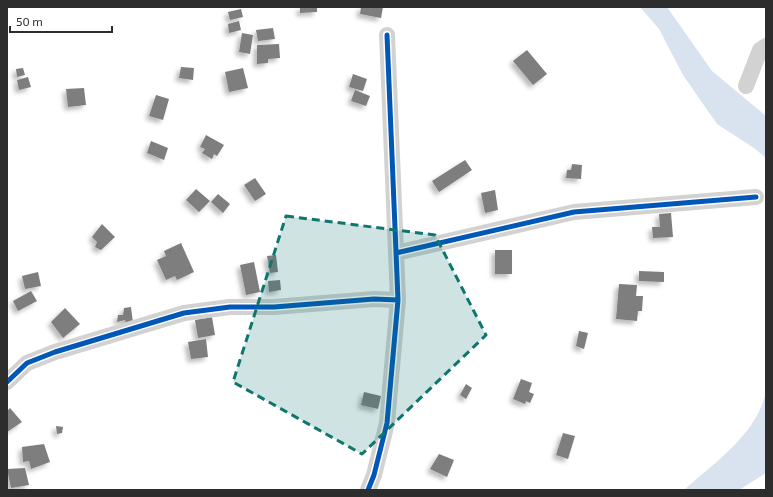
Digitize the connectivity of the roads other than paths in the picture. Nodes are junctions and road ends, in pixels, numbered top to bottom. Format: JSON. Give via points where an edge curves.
{"nodes":[{"id":1,"x":387,"y":36,"type":"dead end"},
{"id":2,"x":766,"y":46,"type":"edge"},
{"id":3,"x":746,"y":86,"type":"dead end"},
{"id":4,"x":756,"y":197,"type":"dead end"},
{"id":5,"x":396,"y":253,"type":"junction"},
{"id":6,"x":398,"y":300,"type":"junction"},
{"id":7,"x":7,"y":382,"type":"edge"},
{"id":8,"x":368,"y":490,"type":"edge"}],
"edges":[{"from":1,"to":5,"type":"street"},
{"from":2,"to":3,"type":"street","via":[[760,50]]},
{"from":4,"to":5,"type":"street","via":[[574,212]]},
{"from":5,"to":6,"type":"street"},
{"from":6,"to":7,"type":"street","via":[[230,306],[184,313],[55,352],[27,364]]},
{"from":6,"to":8,"type":"street","via":[[387,423]]}]}
